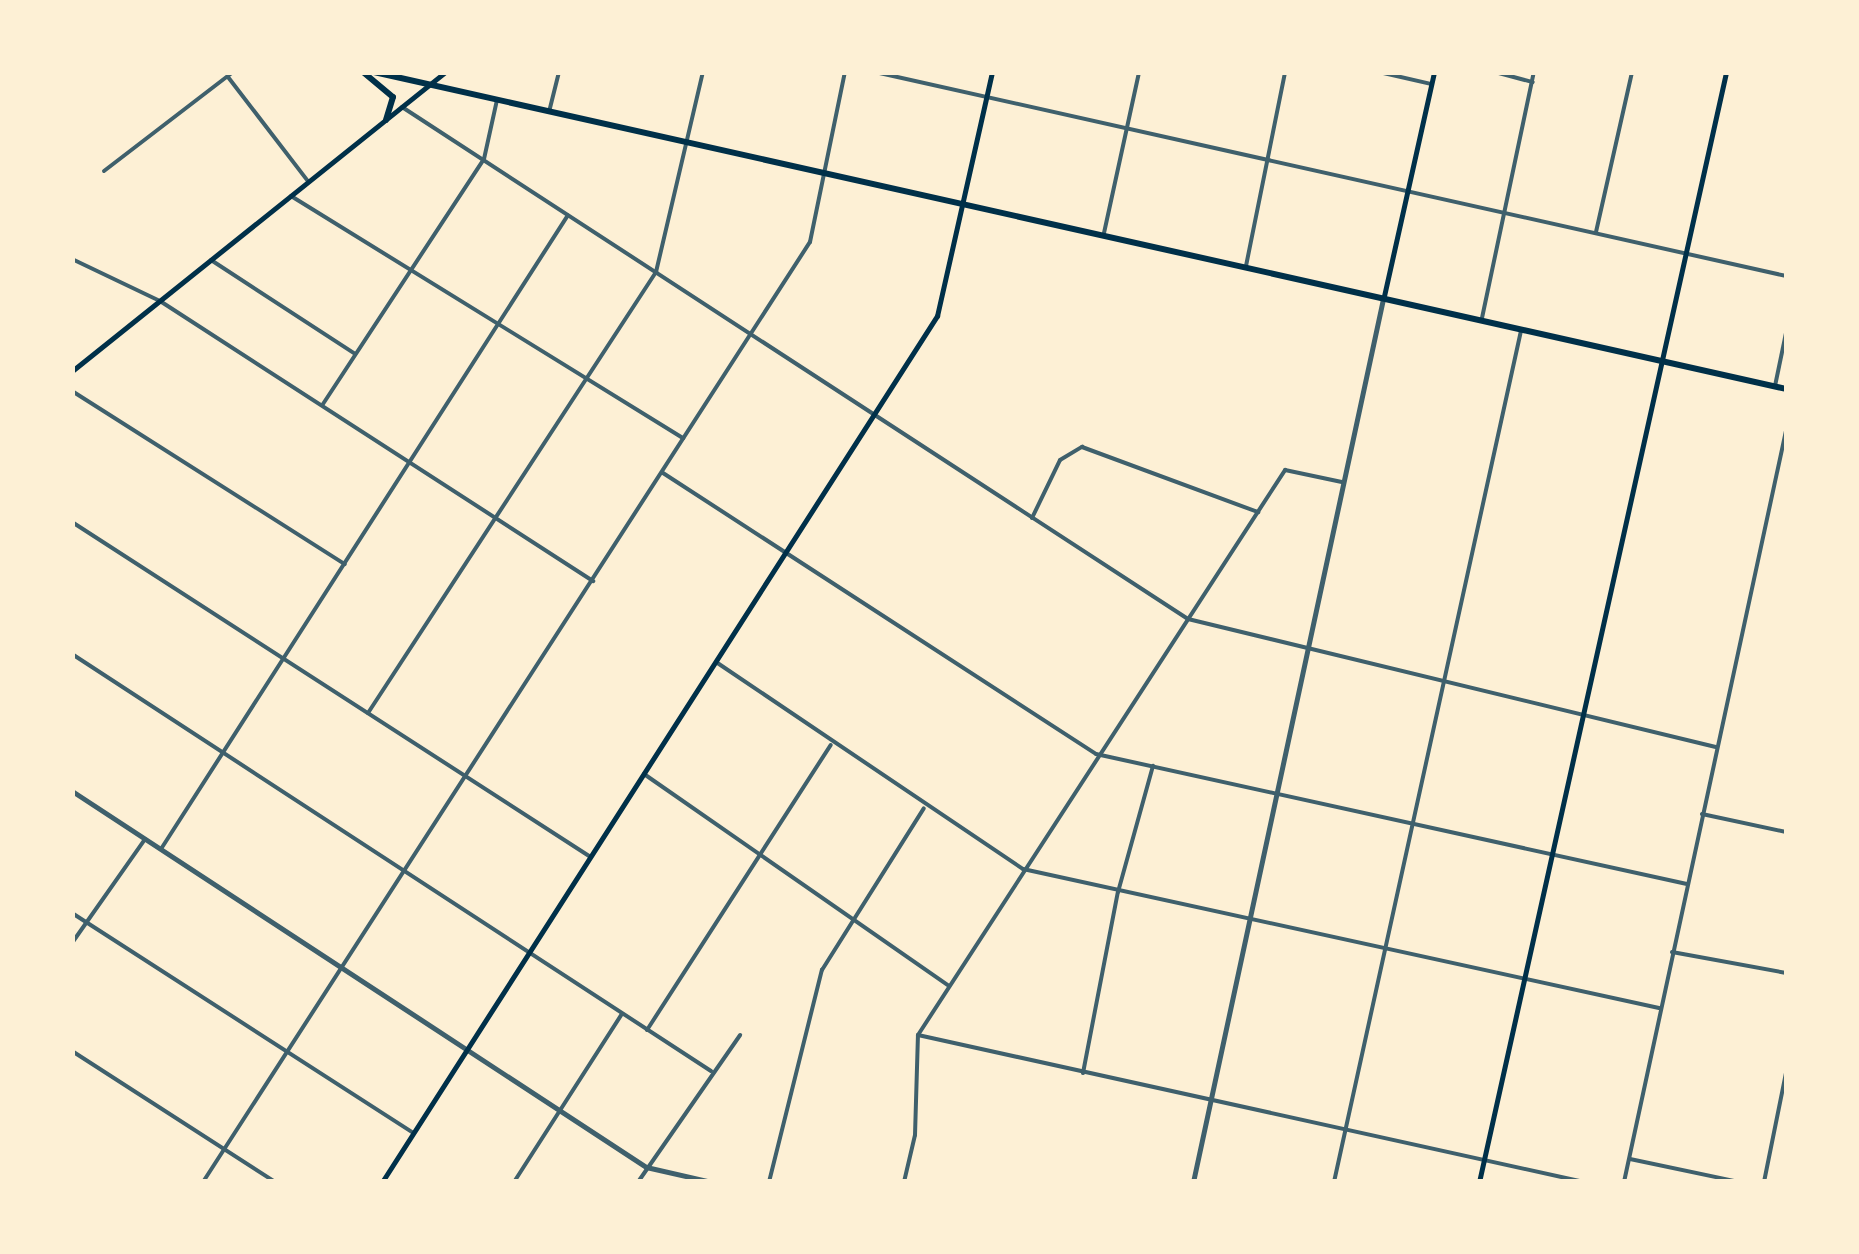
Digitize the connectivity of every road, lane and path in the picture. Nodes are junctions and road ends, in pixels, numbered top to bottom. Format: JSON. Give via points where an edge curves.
{"nodes":[{"id":1,"x":363,"y":72,"type":"edge"},
{"id":2,"x":374,"y":72,"type":"edge"},
{"id":3,"x":446,"y":72,"type":"edge"},
{"id":4,"x":558,"y":72,"type":"edge"},
{"id":5,"x":702,"y":72,"type":"edge"},
{"id":6,"x":844,"y":72,"type":"edge"},
{"id":7,"x":875,"y":72,"type":"edge"},
{"id":8,"x":992,"y":72,"type":"edge"},
{"id":9,"x":1139,"y":72,"type":"edge"},
{"id":10,"x":1285,"y":72,"type":"edge"},
{"id":11,"x":1379,"y":72,"type":"edge"},
{"id":12,"x":1434,"y":72,"type":"edge"},
{"id":13,"x":1495,"y":72,"type":"edge"},
{"id":14,"x":1534,"y":72,"type":"edge"},
{"id":15,"x":1632,"y":72,"type":"edge"},
{"id":16,"x":1726,"y":72,"type":"edge"},
{"id":17,"x":230,"y":74,"type":"edge"},
{"id":18,"x":1532,"y":82,"type":"junction"},
{"id":19,"x":1431,"y":84,"type":"junction"},
{"id":20,"x":428,"y":87,"type":"junction"},
{"id":21,"x":987,"y":97,"type":"junction"},
{"id":22,"x":496,"y":100,"type":"junction"},
{"id":23,"x":402,"y":107,"type":"junction"},
{"id":24,"x":549,"y":112,"type":"junction"},
{"id":25,"x":386,"y":120,"type":"junction"},
{"id":26,"x":1128,"y":128,"type":"junction"},
{"id":27,"x":688,"y":141,"type":"junction"},
{"id":28,"x":484,"y":159,"type":"junction"},
{"id":29,"x":1268,"y":160,"type":"junction"},
{"id":30,"x":104,"y":171,"type":"dead end"},
{"id":31,"x":824,"y":171,"type":"junction"},
{"id":32,"x":308,"y":182,"type":"junction"},
{"id":33,"x":1408,"y":190,"type":"junction"},
{"id":34,"x":291,"y":196,"type":"junction"},
{"id":35,"x":965,"y":203,"type":"junction"},
{"id":36,"x":1505,"y":212,"type":"junction"},
{"id":37,"x":568,"y":215,"type":"junction"},
{"id":38,"x":1596,"y":232,"type":"junction"},
{"id":39,"x":1104,"y":233,"type":"junction"},
{"id":40,"x":1685,"y":252,"type":"junction"},
{"id":41,"x":72,"y":258,"type":"edge"},
{"id":42,"x":211,"y":260,"type":"junction"},
{"id":43,"x":1246,"y":266,"type":"junction"},
{"id":44,"x":412,"y":269,"type":"junction"},
{"id":45,"x":656,"y":272,"type":"junction"},
{"id":46,"x":1786,"y":276,"type":"edge"},
{"id":47,"x":1384,"y":296,"type":"junction"},
{"id":48,"x":160,"y":300,"type":"junction"},
{"id":49,"x":1482,"y":318,"type":"junction"},
{"id":50,"x":500,"y":324,"type":"junction"},
{"id":51,"x":1522,"y":326,"type":"junction"},
{"id":52,"x":1786,"y":332,"type":"edge"},
{"id":53,"x":751,"y":336,"type":"junction"},
{"id":54,"x":356,"y":354,"type":"junction"},
{"id":55,"x":1661,"y":359,"type":"junction"},
{"id":56,"x":72,"y":371,"type":"edge"},
{"id":57,"x":587,"y":378,"type":"junction"},
{"id":58,"x":1775,"y":386,"type":"junction"},
{"id":59,"x":1786,"y":390,"type":"edge"},
{"id":60,"x":72,"y":391,"type":"edge"},
{"id":61,"x":323,"y":404,"type":"junction"},
{"id":62,"x":874,"y":416,"type":"junction"},
{"id":63,"x":1786,"y":431,"type":"edge"},
{"id":64,"x":685,"y":439,"type":"junction"},
{"id":65,"x":410,"y":463,"type":"junction"},
{"id":66,"x":663,"y":473,"type":"junction"},
{"id":67,"x":1342,"y":482,"type":"junction"},
{"id":68,"x":1258,"y":512,"type":"junction"},
{"id":69,"x":1032,"y":518,"type":"junction"},
{"id":70,"x":498,"y":520,"type":"junction"},
{"id":71,"x":72,"y":522,"type":"edge"},
{"id":72,"x":787,"y":551,"type":"junction"},
{"id":73,"x":345,"y":564,"type":"junction"},
{"id":74,"x":593,"y":581,"type":"junction"},
{"id":75,"x":1188,"y":619,"type":"junction"},
{"id":76,"x":1310,"y":648,"type":"junction"},
{"id":77,"x":72,"y":654,"type":"edge"},
{"id":78,"x":284,"y":659,"type":"junction"},
{"id":79,"x":716,"y":662,"type":"junction"},
{"id":80,"x":1444,"y":681,"type":"junction"},
{"id":81,"x":368,"y":713,"type":"junction"},
{"id":82,"x":1583,"y":714,"type":"junction"},
{"id":83,"x":831,"y":745,"type":"junction"},
{"id":84,"x":1716,"y":746,"type":"junction"},
{"id":85,"x":222,"y":754,"type":"junction"},
{"id":86,"x":1096,"y":754,"type":"junction"},
{"id":87,"x":1153,"y":766,"type":"junction"},
{"id":88,"x":644,"y":774,"type":"junction"},
{"id":89,"x":466,"y":776,"type":"junction"},
{"id":90,"x":72,"y":792,"type":"edge"},
{"id":91,"x":1279,"y":794,"type":"junction"},
{"id":92,"x":924,"y":808,"type":"junction"},
{"id":93,"x":1702,"y":814,"type":"junction"},
{"id":94,"x":1411,"y":824,"type":"junction"},
{"id":95,"x":1786,"y":832,"type":"edge"},
{"id":96,"x":144,"y":839,"type":"junction"},
{"id":97,"x":160,"y":849,"type":"junction"},
{"id":98,"x":758,"y":853,"type":"junction"},
{"id":99,"x":1553,"y":855,"type":"junction"},
{"id":100,"x":590,"y":857,"type":"junction"},
{"id":101,"x":1023,"y":869,"type":"junction"},
{"id":102,"x":404,"y":872,"type":"junction"},
{"id":103,"x":1687,"y":884,"type":"junction"},
{"id":104,"x":1118,"y":892,"type":"junction"},
{"id":105,"x":72,"y":912,"type":"edge"},
{"id":106,"x":850,"y":920,"type":"junction"},
{"id":107,"x":87,"y":922,"type":"junction"},
{"id":108,"x":1251,"y":923,"type":"junction"},
{"id":109,"x":72,"y":943,"type":"edge"},
{"id":110,"x":1384,"y":951,"type":"junction"},
{"id":111,"x":1672,"y":952,"type":"junction"},
{"id":112,"x":528,"y":953,"type":"junction"},
{"id":113,"x":342,"y":968,"type":"junction"},
{"id":114,"x":1786,"y":974,"type":"edge"},
{"id":115,"x":1519,"y":980,"type":"junction"},
{"id":116,"x":949,"y":986,"type":"junction"},
{"id":117,"x":1659,"y":1008,"type":"junction"},
{"id":118,"x":622,"y":1014,"type":"junction"},
{"id":119,"x":646,"y":1030,"type":"junction"},
{"id":120,"x":740,"y":1034,"type":"dead end"},
{"id":121,"x":918,"y":1035,"type":"junction"},
{"id":122,"x":289,"y":1049,"type":"junction"},
{"id":123,"x":467,"y":1049,"type":"junction"},
{"id":124,"x":72,"y":1050,"type":"edge"},
{"id":125,"x":710,"y":1071,"type":"junction"},
{"id":126,"x":1786,"y":1074,"type":"edge"},
{"id":127,"x":1083,"y":1076,"type":"junction"},
{"id":128,"x":1212,"y":1102,"type":"junction"},
{"id":129,"x":558,"y":1109,"type":"junction"},
{"id":130,"x":1345,"y":1130,"type":"junction"},
{"id":131,"x":413,"y":1133,"type":"junction"},
{"id":132,"x":225,"y":1148,"type":"junction"},
{"id":133,"x":1630,"y":1159,"type":"junction"},
{"id":134,"x":1483,"y":1162,"type":"junction"},
{"id":135,"x":646,"y":1166,"type":"junction"},
{"id":136,"x":203,"y":1182,"type":"edge"},
{"id":137,"x":275,"y":1182,"type":"edge"},
{"id":138,"x":382,"y":1182,"type":"edge"},
{"id":139,"x":514,"y":1182,"type":"edge"},
{"id":140,"x":638,"y":1182,"type":"edge"},
{"id":141,"x":712,"y":1182,"type":"edge"},
{"id":142,"x":769,"y":1182,"type":"edge"},
{"id":143,"x":904,"y":1182,"type":"edge"},
{"id":144,"x":1193,"y":1182,"type":"edge"},
{"id":145,"x":1334,"y":1182,"type":"edge"},
{"id":146,"x":1479,"y":1182,"type":"edge"},
{"id":147,"x":1584,"y":1182,"type":"edge"},
{"id":148,"x":1624,"y":1182,"type":"edge"},
{"id":149,"x":1740,"y":1182,"type":"edge"},
{"id":150,"x":1764,"y":1182,"type":"edge"}],
"edges":[{"from":1,"to":25,"type":"main road","via":[[389,90]]},
{"from":2,"to":20,"type":"main road"},
{"from":3,"to":20,"type":"main road"},
{"from":4,"to":24,"type":"street"},
{"from":5,"to":27,"type":"street"},
{"from":6,"to":31,"type":"street"},
{"from":7,"to":21,"type":"street"},
{"from":8,"to":21,"type":"main road"},
{"from":9,"to":26,"type":"street"},
{"from":10,"to":29,"type":"street"},
{"from":11,"to":19,"type":"street"},
{"from":12,"to":19,"type":"main road"},
{"from":13,"to":18,"type":"street"},
{"from":14,"to":18,"type":"street"},
{"from":15,"to":38,"type":"street"},
{"from":16,"to":40,"type":"main road"},
{"from":17,"to":30,"type":"street"},
{"from":17,"to":32,"type":"street"},
{"from":18,"to":36,"type":"street"},
{"from":19,"to":33,"type":"main road"},
{"from":20,"to":22,"type":"main road"},
{"from":20,"to":23,"type":"main road"},
{"from":21,"to":26,"type":"street"},
{"from":21,"to":35,"type":"main road"},
{"from":22,"to":24,"type":"main road"},
{"from":22,"to":28,"type":"street"},
{"from":23,"to":25,"type":"main road"},
{"from":23,"to":28,"type":"street"},
{"from":24,"to":27,"type":"main road"},
{"from":25,"to":32,"type":"main road"},
{"from":26,"to":29,"type":"street"},
{"from":26,"to":39,"type":"street"},
{"from":27,"to":31,"type":"main road"},
{"from":27,"to":45,"type":"street"},
{"from":28,"to":37,"type":"street"},
{"from":28,"to":44,"type":"street"},
{"from":29,"to":33,"type":"street"},
{"from":29,"to":43,"type":"street"},
{"from":31,"to":35,"type":"main road"},
{"from":31,"to":53,"type":"street","via":[[810,242]]},
{"from":32,"to":34,"type":"main road"},
{"from":33,"to":36,"type":"street"},
{"from":33,"to":47,"type":"main road"},
{"from":34,"to":42,"type":"main road"},
{"from":34,"to":44,"type":"street"},
{"from":35,"to":39,"type":"main road"},
{"from":35,"to":62,"type":"main road","via":[[937,316]]},
{"from":36,"to":38,"type":"street"},
{"from":36,"to":49,"type":"street"},
{"from":37,"to":45,"type":"street"},
{"from":37,"to":50,"type":"street"},
{"from":38,"to":40,"type":"street"},
{"from":39,"to":43,"type":"main road"},
{"from":40,"to":46,"type":"street"},
{"from":40,"to":55,"type":"main road"},
{"from":41,"to":48,"type":"street"},
{"from":42,"to":48,"type":"main road"},
{"from":42,"to":54,"type":"street"},
{"from":43,"to":47,"type":"main road"},
{"from":44,"to":50,"type":"street"},
{"from":44,"to":54,"type":"street"},
{"from":45,"to":53,"type":"street"},
{"from":45,"to":57,"type":"street"},
{"from":47,"to":49,"type":"main road"},
{"from":47,"to":67,"type":"street"},
{"from":48,"to":56,"type":"main road"},
{"from":48,"to":61,"type":"street"},
{"from":49,"to":51,"type":"main road"},
{"from":50,"to":57,"type":"street"},
{"from":50,"to":65,"type":"street"},
{"from":51,"to":55,"type":"main road"},
{"from":51,"to":80,"type":"street"},
{"from":52,"to":58,"type":"street"},
{"from":53,"to":62,"type":"street"},
{"from":53,"to":64,"type":"street"},
{"from":54,"to":61,"type":"street"},
{"from":55,"to":58,"type":"main road"},
{"from":55,"to":82,"type":"main road"},
{"from":57,"to":64,"type":"street"},
{"from":57,"to":70,"type":"street"},
{"from":58,"to":59,"type":"main road"},
{"from":60,"to":73,"type":"street"},
{"from":61,"to":65,"type":"street"},
{"from":62,"to":69,"type":"street"},
{"from":62,"to":72,"type":"main road"},
{"from":63,"to":84,"type":"street"},
{"from":64,"to":66,"type":"street"},
{"from":65,"to":70,"type":"street"},
{"from":65,"to":73,"type":"street"},
{"from":66,"to":72,"type":"street"},
{"from":66,"to":74,"type":"street"},
{"from":67,"to":68,"type":"street","via":[[1286,470]]},
{"from":67,"to":76,"type":"street"},
{"from":68,"to":69,"type":"street","via":[[1082,447],[1060,460]]},
{"from":68,"to":75,"type":"street"},
{"from":69,"to":75,"type":"street"},
{"from":70,"to":74,"type":"street"},
{"from":70,"to":81,"type":"street"},
{"from":71,"to":78,"type":"street"},
{"from":72,"to":79,"type":"main road"},
{"from":72,"to":86,"type":"street"},
{"from":73,"to":78,"type":"street"},
{"from":74,"to":89,"type":"street"},
{"from":75,"to":76,"type":"street"},
{"from":75,"to":86,"type":"street"},
{"from":76,"to":80,"type":"street"},
{"from":76,"to":91,"type":"street"},
{"from":77,"to":85,"type":"street"},
{"from":78,"to":81,"type":"street"},
{"from":78,"to":85,"type":"street"},
{"from":79,"to":83,"type":"street"},
{"from":79,"to":88,"type":"main road"},
{"from":80,"to":82,"type":"street"},
{"from":80,"to":94,"type":"street"},
{"from":81,"to":89,"type":"street"},
{"from":82,"to":84,"type":"street"},
{"from":82,"to":99,"type":"main road"},
{"from":83,"to":92,"type":"street"},
{"from":83,"to":98,"type":"street"},
{"from":84,"to":93,"type":"street"},
{"from":85,"to":97,"type":"street"},
{"from":85,"to":102,"type":"street"},
{"from":86,"to":87,"type":"street"},
{"from":86,"to":101,"type":"street"},
{"from":87,"to":91,"type":"street"},
{"from":87,"to":104,"type":"street"},
{"from":88,"to":98,"type":"street"},
{"from":88,"to":100,"type":"main road"},
{"from":89,"to":100,"type":"street"},
{"from":89,"to":102,"type":"street"},
{"from":90,"to":96,"type":"street"},
{"from":91,"to":94,"type":"street"},
{"from":91,"to":108,"type":"street"},
{"from":92,"to":101,"type":"street"},
{"from":92,"to":106,"type":"street"},
{"from":93,"to":95,"type":"street"},
{"from":93,"to":103,"type":"street"},
{"from":94,"to":99,"type":"street"},
{"from":94,"to":110,"type":"street"},
{"from":96,"to":97,"type":"street"},
{"from":96,"to":107,"type":"street"},
{"from":97,"to":113,"type":"street"},
{"from":98,"to":106,"type":"street"},
{"from":98,"to":119,"type":"street"},
{"from":99,"to":103,"type":"street"},
{"from":99,"to":115,"type":"main road"},
{"from":100,"to":112,"type":"main road"},
{"from":101,"to":104,"type":"street"},
{"from":101,"to":116,"type":"street"},
{"from":102,"to":112,"type":"street"},
{"from":102,"to":113,"type":"street"},
{"from":103,"to":111,"type":"street"},
{"from":104,"to":108,"type":"street"},
{"from":104,"to":127,"type":"street"},
{"from":105,"to":107,"type":"street"},
{"from":106,"to":116,"type":"street"},
{"from":106,"to":142,"type":"street","via":[[822,970]]},
{"from":107,"to":109,"type":"street"},
{"from":107,"to":122,"type":"street"},
{"from":108,"to":110,"type":"street"},
{"from":108,"to":128,"type":"street"},
{"from":110,"to":115,"type":"street"},
{"from":110,"to":130,"type":"street"},
{"from":111,"to":114,"type":"street"},
{"from":111,"to":117,"type":"street"},
{"from":112,"to":118,"type":"street"},
{"from":112,"to":123,"type":"main road"},
{"from":113,"to":122,"type":"street"},
{"from":113,"to":123,"type":"street"},
{"from":115,"to":117,"type":"street"},
{"from":115,"to":134,"type":"main road"},
{"from":116,"to":121,"type":"street"},
{"from":117,"to":133,"type":"street"},
{"from":118,"to":119,"type":"street"},
{"from":118,"to":129,"type":"street"},
{"from":119,"to":125,"type":"street"},
{"from":120,"to":125,"type":"street"},
{"from":121,"to":127,"type":"street"},
{"from":121,"to":143,"type":"street","via":[[915,1134]]},
{"from":122,"to":131,"type":"street"},
{"from":122,"to":132,"type":"street"},
{"from":123,"to":129,"type":"street"},
{"from":123,"to":131,"type":"main road"},
{"from":124,"to":132,"type":"street"},
{"from":125,"to":135,"type":"street"},
{"from":126,"to":150,"type":"street"},
{"from":127,"to":128,"type":"street"},
{"from":128,"to":130,"type":"street"},
{"from":128,"to":144,"type":"street"},
{"from":129,"to":135,"type":"street"},
{"from":129,"to":139,"type":"street"},
{"from":130,"to":134,"type":"street"},
{"from":130,"to":145,"type":"street"},
{"from":131,"to":138,"type":"main road"},
{"from":132,"to":136,"type":"street"},
{"from":132,"to":137,"type":"street"},
{"from":133,"to":148,"type":"street"},
{"from":133,"to":149,"type":"street"},
{"from":134,"to":146,"type":"main road"},
{"from":134,"to":147,"type":"street"},
{"from":135,"to":140,"type":"street"},
{"from":135,"to":141,"type":"street"}]}
